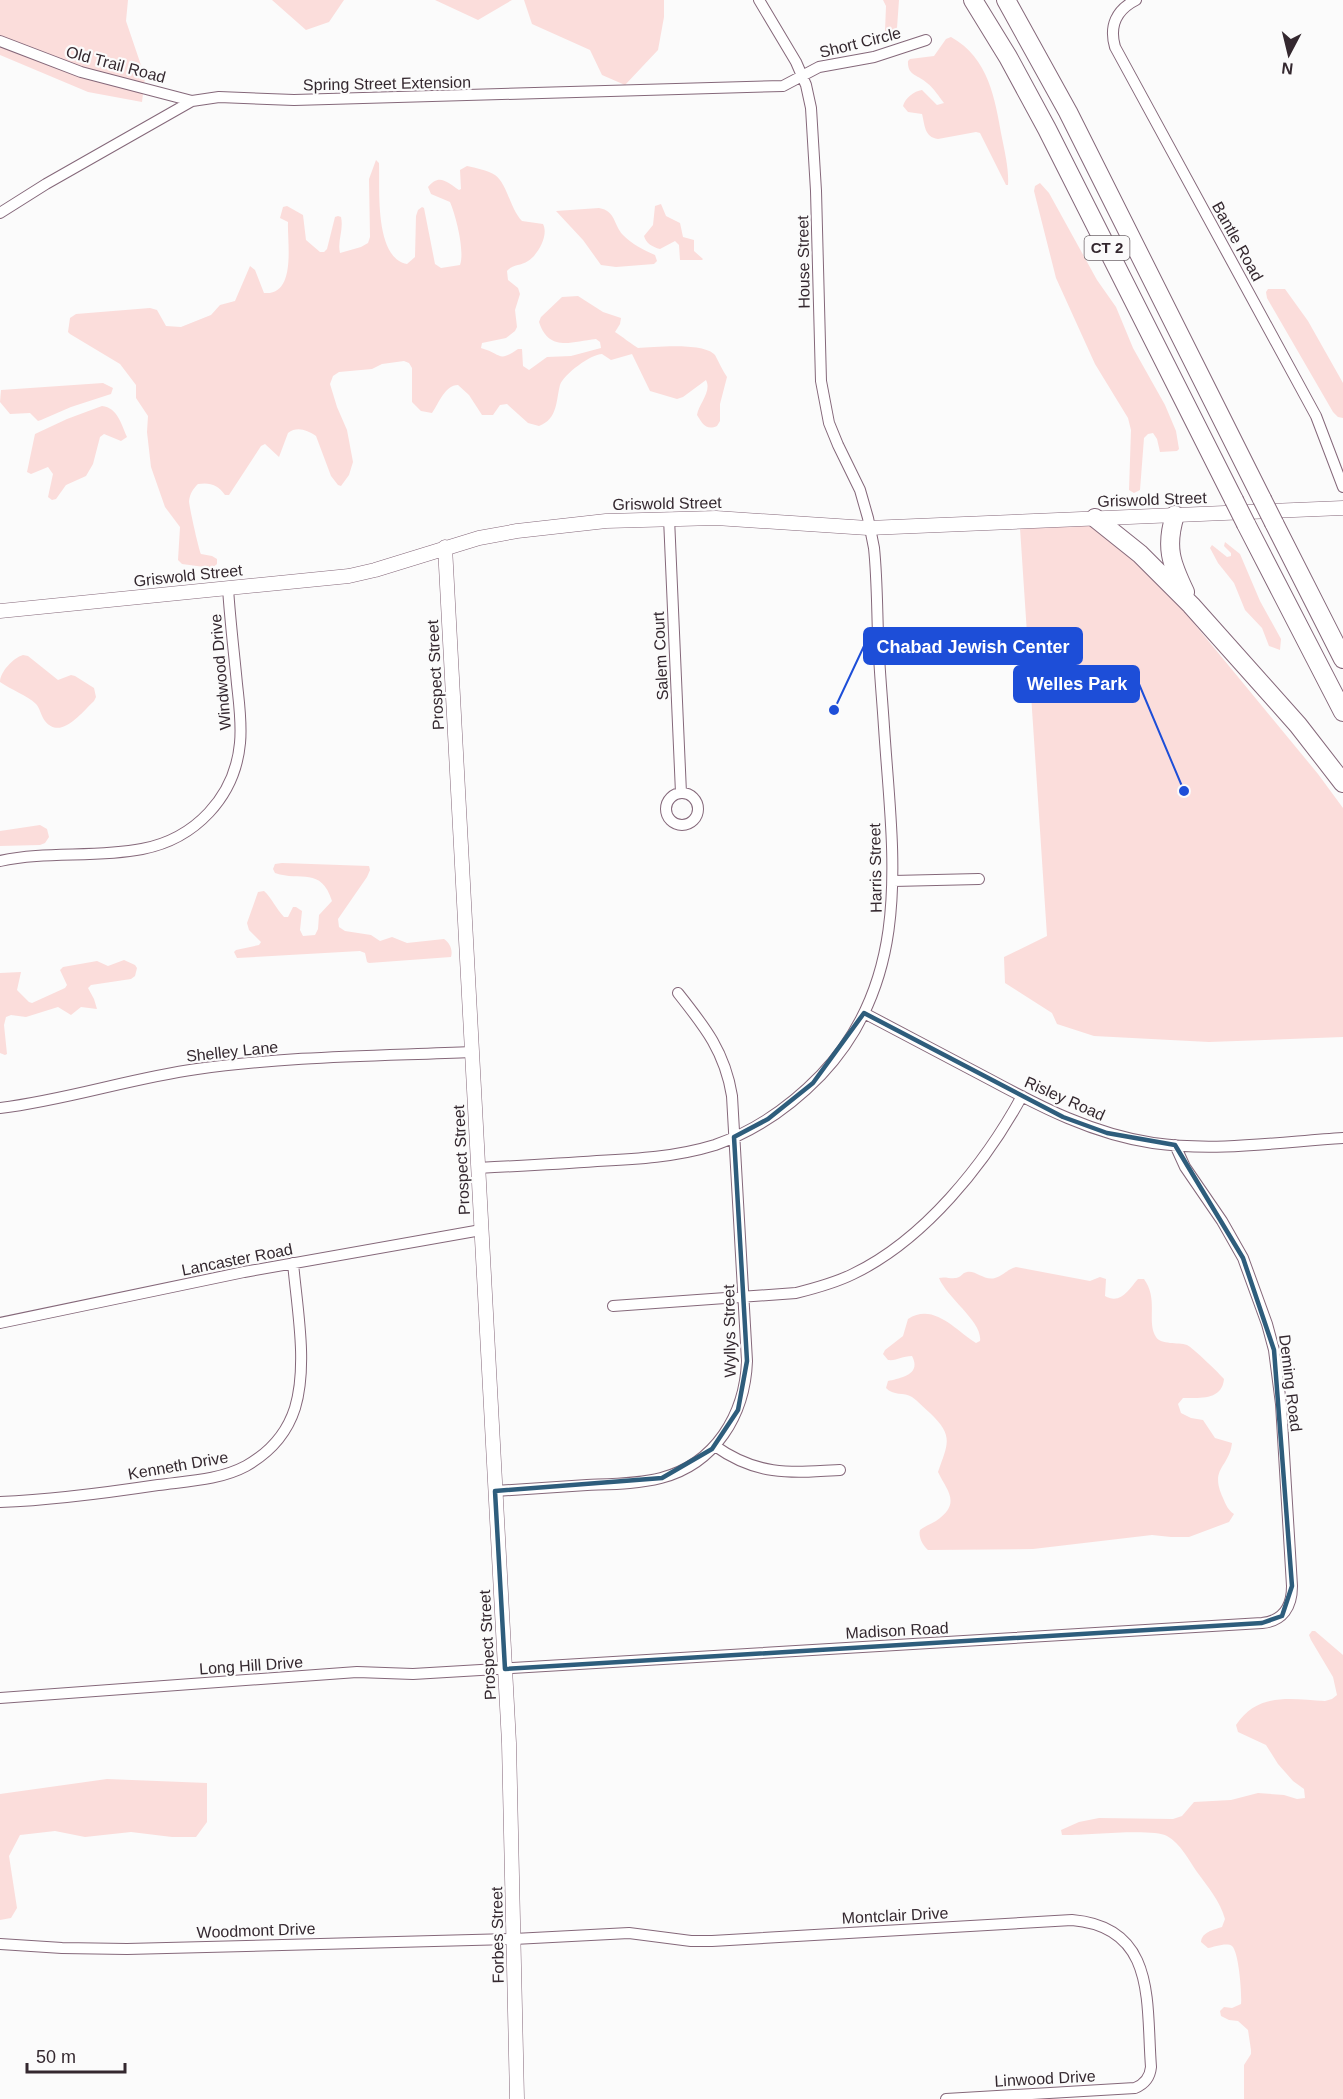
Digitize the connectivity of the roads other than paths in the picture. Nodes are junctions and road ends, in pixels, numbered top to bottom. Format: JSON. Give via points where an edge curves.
{"nodes":[{"id":1,"x":759,"y":0,"type":"edge"},
{"id":2,"x":973,"y":0,"type":"edge"},
{"id":3,"x":1006,"y":0,"type":"edge"},
{"id":4,"x":1136,"y":0,"type":"edge"},
{"id":5,"x":926,"y":40,"type":"dead end"},
{"id":6,"x":0,"y":41,"type":"edge"},
{"id":7,"x":802,"y":76,"type":"junction"},
{"id":8,"x":192,"y":100,"type":"junction"},
{"id":9,"x":0,"y":213,"type":"edge"},
{"id":10,"x":1343,"y":487,"type":"edge"},
{"id":11,"x":1343,"y":508,"type":"edge"},
{"id":12,"x":1175,"y":515,"type":"junction"},
{"id":13,"x":669,"y":518,"type":"junction"},
{"id":14,"x":1095,"y":518,"type":"junction"},
{"id":15,"x":870,"y":528,"type":"junction"},
{"id":16,"x":445,"y":547,"type":"junction"},
{"id":17,"x":228,"y":588,"type":"junction"},
{"id":18,"x":1191,"y":605,"type":"junction"},
{"id":19,"x":0,"y":611,"type":"edge"},
{"id":20,"x":1343,"y":658,"type":"edge"},
{"id":21,"x":1343,"y":712,"type":"edge"},
{"id":22,"x":1343,"y":783,"type":"edge"},
{"id":23,"x":681,"y":793,"type":"dead end"},
{"id":24,"x":0,"y":861,"type":"edge"},
{"id":25,"x":979,"y":879,"type":"dead end"},
{"id":26,"x":893,"y":881,"type":"junction"},
{"id":27,"x":678,"y":993,"type":"dead end"},
{"id":28,"x":864,"y":1013,"type":"junction"},
{"id":29,"x":472,"y":1052,"type":"junction"},
{"id":30,"x":1022,"y":1096,"type":"junction"},
{"id":31,"x":0,"y":1108,"type":"edge"},
{"id":32,"x":734,"y":1137,"type":"junction"},
{"id":33,"x":1343,"y":1138,"type":"edge"},
{"id":34,"x":1175,"y":1145,"type":"junction"},
{"id":35,"x":478,"y":1168,"type":"junction"},
{"id":36,"x":481,"y":1230,"type":"junction"},
{"id":37,"x":293,"y":1263,"type":"junction"},
{"id":38,"x":743,"y":1297,"type":"junction"},
{"id":39,"x":612,"y":1306,"type":"dead end"},
{"id":40,"x":0,"y":1323,"type":"edge"},
{"id":41,"x":715,"y":1446,"type":"junction"},
{"id":42,"x":840,"y":1470,"type":"dead end"},
{"id":43,"x":495,"y":1491,"type":"junction"},
{"id":44,"x":0,"y":1502,"type":"edge"},
{"id":45,"x":1287,"y":1611,"type":"joint"},
{"id":46,"x":505,"y":1669,"type":"junction"},
{"id":47,"x":0,"y":1698,"type":"edge"},
{"id":48,"x":510,"y":1771,"type":"joint"},
{"id":49,"x":514,"y":1939,"type":"junction"},
{"id":50,"x":0,"y":1944,"type":"edge"},
{"id":51,"x":1145,"y":2082,"type":"joint"},
{"id":52,"x":517,"y":2099,"type":"edge"},
{"id":53,"x":946,"y":2099,"type":"edge"}],
"edges":[{"from":1,"to":7,"type":"street","name":"House Street"},
{"from":2,"to":21,"type":"highway","number":"CT 2","bridge":true,"via":[[1043,121]]},
{"from":3,"to":20,"type":"highway","number":"CT 2","bridge":true,"via":[[1068,112]]},
{"from":4,"to":10,"type":"street","name":"Bantle Road","via":[[1114,20],[1115,47],[1308,401]]},
{"from":5,"to":7,"type":"street","name":"Short Circle","via":[[873,57],[819,67]]},
{"from":6,"to":8,"type":"street","name":"Old Trail Road","via":[[81,72]]},
{"from":7,"to":8,"type":"street","name":"Spring Street Extension","via":[[783,86]]},
{"from":7,"to":15,"type":"street","name":"House Street","via":[[813,124],[823,396],[833,434],[860,490]]},
{"from":8,"to":9,"type":"street","name":"Spring Street Extension"},
{"from":11,"to":12,"type":"main road","name":"Griswold Street"},
{"from":12,"to":14,"type":"main road","name":"Griswold Street"},
{"from":12,"to":18,"type":"highway","via":[[1169,552]]},
{"from":13,"to":15,"type":"main road","name":"Griswold Street"},
{"from":13,"to":16,"type":"main road","name":"Griswold Street","via":[[517,531]]},
{"from":13,"to":23,"type":"street","name":"Salem Court"},
{"from":14,"to":15,"type":"main road","name":"Griswold Street"},
{"from":14,"to":18,"type":"highway","via":[[1140,554]]},
{"from":15,"to":26,"type":"street","name":"Harris Street","via":[[876,573]]},
{"from":16,"to":17,"type":"main road","name":"Griswold Street","via":[[362,573]]},
{"from":16,"to":29,"type":"main road","name":"Prospect Street"},
{"from":17,"to":19,"type":"main road","name":"Griswold Street"},
{"from":17,"to":24,"type":"street","name":"Windwood Drive","via":[[240,743],[235,770],[214,808],[186,832],[153,847]]},
{"from":18,"to":22,"type":"highway","via":[[1306,735]]},
{"from":25,"to":26,"type":"street"},
{"from":26,"to":28,"type":"street","name":"Harris Street","via":[[887,948]]},
{"from":27,"to":32,"type":"street","name":"Wyllys Street","via":[[706,1029],[723,1060],[732,1096]]},
{"from":28,"to":30,"type":"street","name":"Risley Road"},
{"from":28,"to":32,"type":"street","name":"Harris Street","via":[[843,1049],[813,1083],[776,1114]]},
{"from":29,"to":31,"type":"street","name":"Shelley Lane","via":[[219,1066]]},
{"from":29,"to":35,"type":"main road","name":"Prospect Street"},
{"from":30,"to":34,"type":"street","name":"Risley Road","via":[[1107,1133]]},
{"from":30,"to":38,"type":"street","via":[[995,1142],[959,1187],[888,1253],[853,1274],[816,1288]]},
{"from":32,"to":35,"type":"street","name":"Harris Street","via":[[698,1150],[660,1157]]},
{"from":32,"to":38,"type":"street","name":"Wyllys Street"},
{"from":33,"to":34,"type":"street","name":"Risley Road"},
{"from":34,"to":45,"type":"street","name":"Deming Road","via":[[1243,1258],[1274,1350],[1292,1587]]},
{"from":35,"to":36,"type":"main road","name":"Prospect Street"},
{"from":36,"to":37,"type":"street","name":"Lancaster Road"},
{"from":36,"to":43,"type":"main road","name":"Prospect Street"},
{"from":37,"to":40,"type":"street","name":"Lancaster Road"},
{"from":37,"to":44,"type":"street","name":"Kenneth Drive","via":[[299,1390],[288,1424],[265,1453],[234,1472],[209,1478],[72,1497]]},
{"from":38,"to":39,"type":"street"},
{"from":38,"to":41,"type":"street","name":"Wyllys Street","via":[[745,1386],[733,1421]]},
{"from":41,"to":42,"type":"street","via":[[740,1462],[766,1471]]},
{"from":41,"to":43,"type":"street","name":"Wyllys Street","via":[[684,1469],[650,1480]]},
{"from":43,"to":46,"type":"main road","name":"Prospect Street"},
{"from":45,"to":46,"type":"street","name":"Madison Road","via":[[1277,1620],[1262,1623]]},
{"from":46,"to":47,"type":"street","name":"Long Hill Drive","via":[[413,1674],[357,1672]]},
{"from":46,"to":48,"type":"main road","name":"Prospect Street"},
{"from":48,"to":49,"type":"main road","name":"Forbes Street"},
{"from":49,"to":50,"type":"street","name":"Woodmont Drive","via":[[127,1949]]},
{"from":49,"to":51,"type":"street","name":"Montclair Drive","via":[[629,1933],[712,1941],[1062,1920],[1093,1923],[1127,1944],[1143,1971],[1151,2067]]},
{"from":49,"to":52,"type":"main road","name":"Forbes Street"},
{"from":51,"to":53,"type":"street","name":"Linwood Drive","via":[[1135,2088]]}]}
